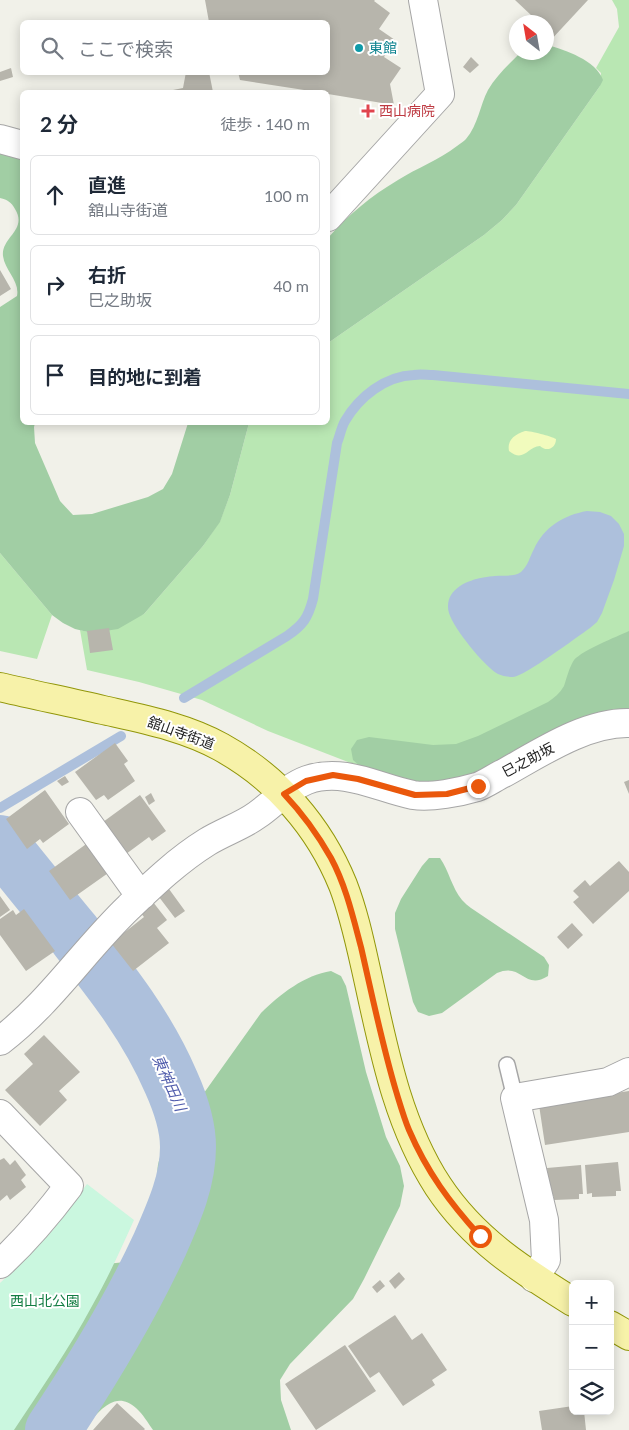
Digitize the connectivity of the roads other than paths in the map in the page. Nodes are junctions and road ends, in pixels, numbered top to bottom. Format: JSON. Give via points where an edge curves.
{"nodes":[{"id":1,"x":423,"y":0,"type":"edge"},
{"id":2,"x":0,"y":139,"type":"edge"},
{"id":3,"x":20,"y":144,"type":"edge"},
{"id":4,"x":330,"y":215,"type":"edge"},
{"id":5,"x":0,"y":687,"type":"edge"},
{"id":6,"x":629,"y":723,"type":"edge"},
{"id":7,"x":284,"y":794,"type":"junction"},
{"id":8,"x":80,"y":812,"type":"dead end"},
{"id":9,"x":142,"y":895,"type":"junction"},
{"id":10,"x":0,"y":1040,"type":"edge"},
{"id":11,"x":507,"y":1065,"type":"dead end"},
{"id":12,"x":629,"y":1072,"type":"edge"},
{"id":13,"x":515,"y":1098,"type":"junction"},
{"id":14,"x":0,"y":1114,"type":"edge"},
{"id":15,"x":0,"y":1264,"type":"edge"},
{"id":16,"x":534,"y":1278,"type":"junction"},
{"id":17,"x":569,"y":1300,"type":"edge"},
{"id":18,"x":614,"y":1327,"type":"edge"},
{"id":19,"x":629,"y":1336,"type":"edge"}],
"edges":[{"from":1,"to":4,"type":"street","via":[[440,94]]},
{"from":2,"to":3,"type":"street"},
{"from":5,"to":7,"type":"main road","name":"舘山寺街道","via":[[131,716],[189,733],[246,763]]},
{"from":6,"to":7,"type":"street","name":"巳之助坂","via":[[592,728],[478,786],[447,794],[415,795],[333,775],[306,781]]},
{"from":7,"to":9,"type":"street","name":"巳之助坂","via":[[256,816],[188,855]]},
{"from":7,"to":16,"type":"main road","name":"舘山寺街道","via":[[314,831],[344,887],[389,1066],[408,1129],[422,1158],[458,1212],[480,1236]]},
{"from":8,"to":9,"type":"street"},
{"from":9,"to":10,"type":"street","name":"巳之助坂","via":[[100,936],[45,1001]]},
{"from":11,"to":13,"type":"lane"},
{"from":12,"to":13,"type":"street","via":[[608,1082]]},
{"from":13,"to":16,"type":"street","via":[[544,1220],[546,1260]]},
{"from":14,"to":15,"type":"street","via":[[69,1186],[42,1221]]},
{"from":16,"to":17,"type":"main road","name":"舘山寺街道"},
{"from":18,"to":19,"type":"main road"}]}
